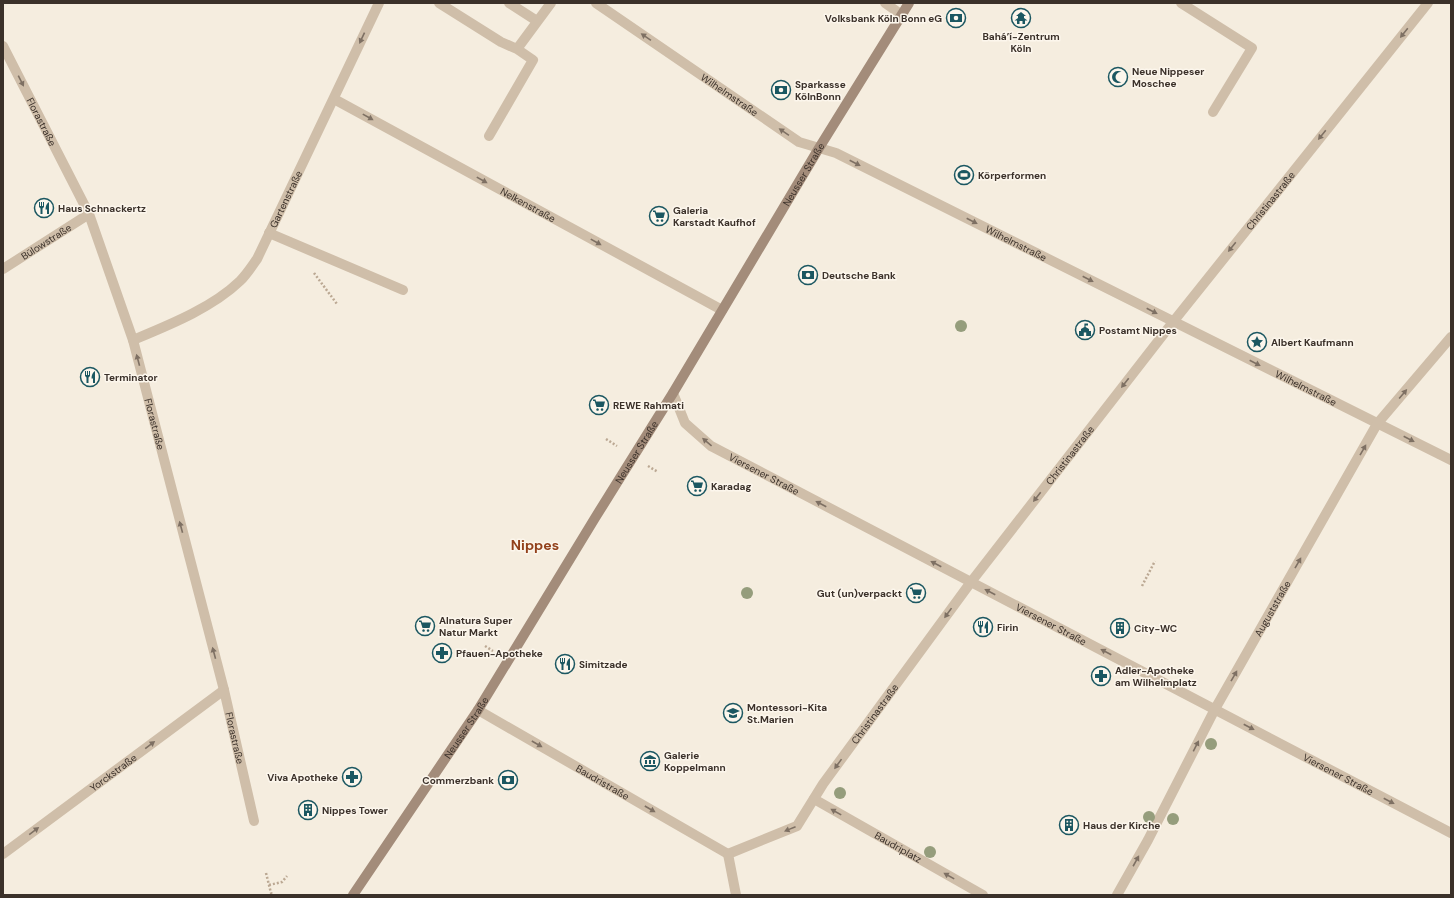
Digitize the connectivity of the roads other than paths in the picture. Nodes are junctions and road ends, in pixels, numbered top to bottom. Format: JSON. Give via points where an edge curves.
{"nodes":[{"id":1,"x":379,"y":3,"type":"edge"},
{"id":2,"x":439,"y":3,"type":"edge"},
{"id":3,"x":509,"y":3,"type":"edge"},
{"id":4,"x":551,"y":3,"type":"edge"},
{"id":5,"x":596,"y":3,"type":"edge"},
{"id":6,"x":885,"y":3,"type":"edge"},
{"id":7,"x":910,"y":3,"type":"edge"},
{"id":8,"x":1182,"y":3,"type":"edge"},
{"id":9,"x":1428,"y":3,"type":"edge"},
{"id":10,"x":902,"y":15,"type":"junction"},
{"id":11,"x":537,"y":21,"type":"junction"},
{"id":12,"x":3,"y":46,"type":"edge"},
{"id":13,"x":517,"y":49,"type":"junction"},
{"id":14,"x":334,"y":99,"type":"junction"},
{"id":15,"x":1213,"y":112,"type":"dead end"},
{"id":16,"x":490,"y":136,"type":"dead end"},
{"id":17,"x":819,"y":148,"type":"junction"},
{"id":18,"x":89,"y":214,"type":"junction"},
{"id":19,"x":269,"y":233,"type":"junction"},
{"id":20,"x":3,"y":269,"type":"edge"},
{"id":21,"x":403,"y":290,"type":"dead end"},
{"id":22,"x":722,"y":310,"type":"junction"},
{"id":23,"x":1173,"y":322,"type":"junction"},
{"id":24,"x":1451,"y":337,"type":"edge"},
{"id":25,"x":133,"y":340,"type":"junction"},
{"id":26,"x":673,"y":393,"type":"junction"},
{"id":27,"x":1378,"y":424,"type":"junction"},
{"id":28,"x":1451,"y":460,"type":"edge"},
{"id":29,"x":971,"y":582,"type":"junction"},
{"id":30,"x":224,"y":690,"type":"junction"},
{"id":31,"x":1215,"y":709,"type":"junction"},
{"id":32,"x":478,"y":710,"type":"junction"},
{"id":33,"x":814,"y":800,"type":"junction"},
{"id":34,"x":254,"y":820,"type":"dead end"},
{"id":35,"x":1451,"y":833,"type":"edge"},
{"id":36,"x":3,"y":854,"type":"edge"},
{"id":37,"x":728,"y":854,"type":"junction"},
{"id":38,"x":353,"y":895,"type":"edge"},
{"id":39,"x":736,"y":895,"type":"edge"},
{"id":40,"x":983,"y":895,"type":"edge"},
{"id":41,"x":1117,"y":895,"type":"edge"}],
"edges":[{"from":1,"to":14,"type":"street","name":"Gartenstraße","one_way":true},
{"from":2,"to":13,"type":"street","via":[[501,42]]},
{"from":3,"to":11,"type":"street"},
{"from":4,"to":11,"type":"street"},
{"from":17,"to":5,"type":"street","name":"Wilhelmstraße","one_way":true,"via":[[799,142]]},
{"from":6,"to":10,"type":"street"},
{"from":7,"to":10,"type":"main road","name":"Neusser Straße"},
{"from":8,"to":15,"type":"street","via":[[1252,48]]},
{"from":9,"to":23,"type":"street","name":"Christinastraße","one_way":true},
{"from":10,"to":17,"type":"main road","name":"Neusser Straße"},
{"from":11,"to":13,"type":"street"},
{"from":12,"to":18,"type":"street","name":"Florastraße","one_way":true},
{"from":13,"to":16,"type":"street","via":[[533,60]]},
{"from":14,"to":19,"type":"street","name":"Gartenstraße"},
{"from":14,"to":22,"type":"street","name":"Nelkenstraße","one_way":true},
{"from":17,"to":22,"type":"main road","name":"Neusser Straße"},
{"from":17,"to":23,"type":"street","name":"Wilhelmstraße","one_way":true,"via":[[836,153]]},
{"from":18,"to":20,"type":"street","name":"Bülowstraße"},
{"from":18,"to":25,"type":"street","name":"Florastraße"},
{"from":19,"to":21,"type":"street"},
{"from":19,"to":25,"type":"street","name":"Gartenstraße","via":[[257,259],[241,280],[221,296],[177,321]]},
{"from":22,"to":26,"type":"main road","name":"Neusser Straße"},
{"from":23,"to":27,"type":"street","name":"Wilhelmstraße","one_way":true},
{"from":23,"to":29,"type":"street","name":"Christinastraße","one_way":true},
{"from":27,"to":24,"type":"street","name":"Auguststraße","one_way":true},
{"from":30,"to":25,"type":"street","name":"Florastraße","one_way":true},
{"from":29,"to":26,"type":"street","name":"Viersener Straße","one_way":true,"via":[[711,446],[684,423]]},
{"from":26,"to":32,"type":"main road","name":"Neusser Straße"},
{"from":27,"to":28,"type":"street","name":"Wilhelmstraße","one_way":true},
{"from":31,"to":27,"type":"street","name":"Auguststraße","one_way":true},
{"from":31,"to":29,"type":"street","name":"Viersener Straße","one_way":true},
{"from":29,"to":33,"type":"street","name":"Christinastraße","one_way":true},
{"from":30,"to":34,"type":"street","name":"Florastraße"},
{"from":36,"to":30,"type":"street","name":"Yorckstraße","one_way":true},
{"from":31,"to":35,"type":"street","name":"Viersener Straße","one_way":true},
{"from":41,"to":31,"type":"street","name":"Auguststraße","one_way":true},
{"from":32,"to":37,"type":"street","name":"Baudristraße","one_way":true},
{"from":32,"to":38,"type":"main road","name":"Neusser Straße"},
{"from":33,"to":37,"type":"street","name":"Christinastraße","one_way":true,"via":[[797,826]]},
{"from":40,"to":33,"type":"street","name":"Baudriplatz","one_way":true},
{"from":37,"to":39,"type":"street"}]}
